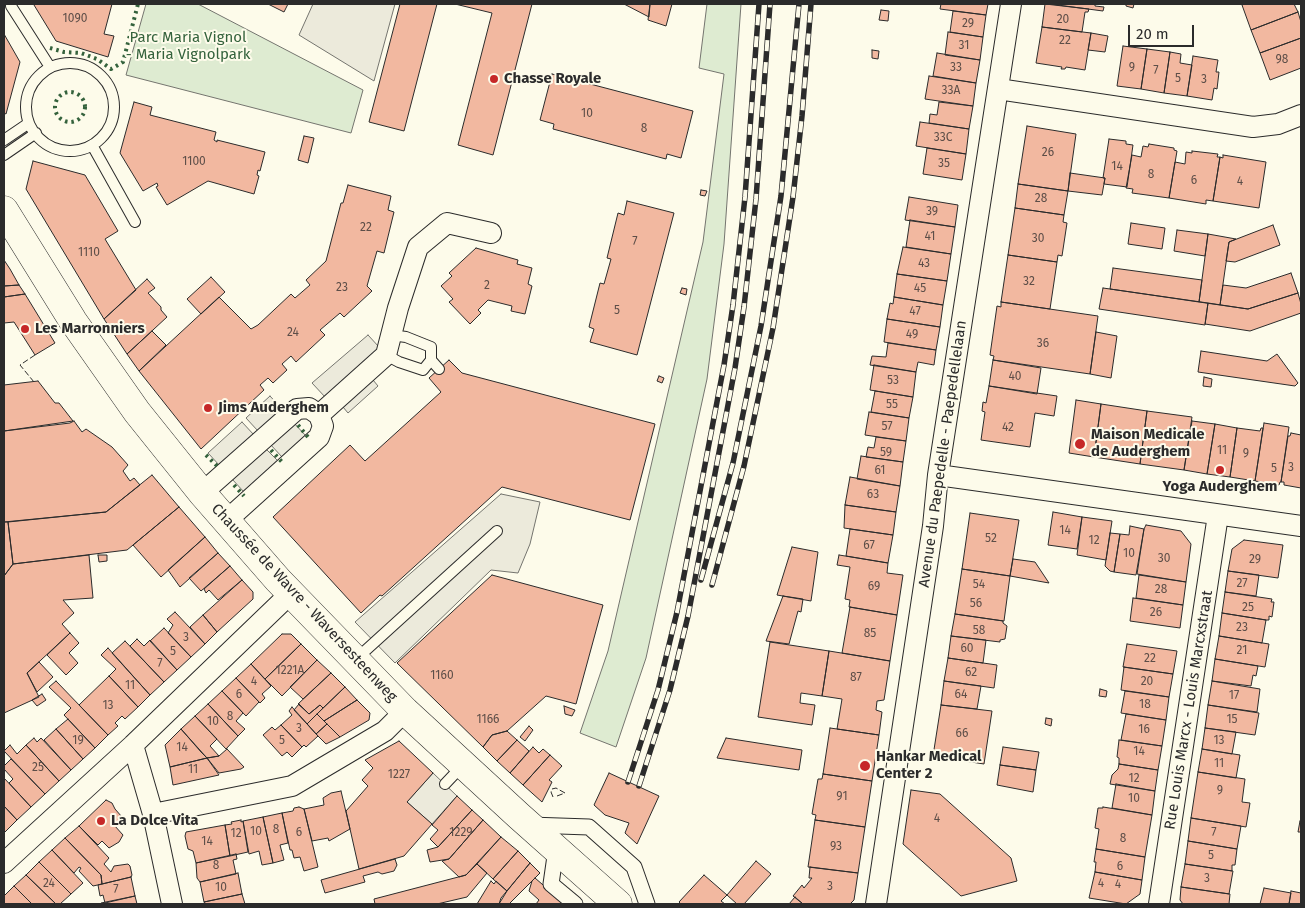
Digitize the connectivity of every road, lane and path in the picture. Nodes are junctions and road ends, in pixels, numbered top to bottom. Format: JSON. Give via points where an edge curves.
{"nodes":[{"id":1,"x":1011,"y":4,"type":"edge"},
{"id":2,"x":11,"y":6,"type":"dead end"},
{"id":3,"x":50,"y":67,"type":"junction"},
{"id":4,"x":998,"y":89,"type":"junction"},
{"id":5,"x":1301,"y":115,"type":"edge"},
{"id":6,"x":29,"y":123,"type":"junction"},
{"id":7,"x":36,"y":133,"type":"junction"},
{"id":8,"x":4,"y":140,"type":"edge"},
{"id":9,"x":92,"y":145,"type":"junction"},
{"id":10,"x":4,"y":155,"type":"edge"},
{"id":11,"x":4,"y":210,"type":"edge"},
{"id":12,"x":135,"y":222,"type":"dead end"},
{"id":13,"x":491,"y":233,"type":"dead end"},
{"id":14,"x":391,"y":335,"type":"junction"},
{"id":15,"x":386,"y":354,"type":"junction"},
{"id":16,"x":431,"y":360,"type":"junction"},
{"id":17,"x":439,"y":369,"type":"dead end"},
{"id":18,"x":319,"y":415,"type":"junction"},
{"id":19,"x":938,"y":476,"type":"junction"},
{"id":20,"x":202,"y":493,"type":"junction"},
{"id":21,"x":1218,"y":515,"type":"junction"},
{"id":22,"x":226,"y":521,"type":"junction"},
{"id":23,"x":1301,"y":526,"type":"edge"},
{"id":24,"x":497,"y":531,"type":"dead end"},
{"id":25,"x":291,"y":593,"type":"junction"},
{"id":26,"x":355,"y":660,"type":"junction"},
{"id":27,"x":406,"y":711,"type":"junction"},
{"id":28,"x":134,"y":745,"type":"junction"},
{"id":29,"x":463,"y":765,"type":"junction"},
{"id":30,"x":445,"y":784,"type":"dead end"},
{"id":31,"x":153,"y":814,"type":"junction"},
{"id":32,"x":529,"y":825,"type":"junction"},
{"id":33,"x":556,"y":849,"type":"junction"},
{"id":34,"x":4,"y":863,"type":"edge"},
{"id":35,"x":172,"y":904,"type":"edge"},
{"id":36,"x":575,"y":904,"type":"edge"},
{"id":37,"x":618,"y":904,"type":"edge"},
{"id":38,"x":647,"y":904,"type":"edge"},
{"id":39,"x":876,"y":904,"type":"edge"},
{"id":40,"x":1159,"y":904,"type":"edge"}],
"edges":[{"from":1,"to":4,"type":"street","name":"Avenue du Paepedelle - Paepedellelaan"},
{"from":2,"to":3,"type":"lane"},
{"from":3,"to":6,"type":"lane","via":[[32,85],[27,97]]},
{"from":3,"to":9,"type":"lane","via":[[77,63],[102,76],[110,87],[114,113],[110,126]]},
{"from":4,"to":5,"type":"street","via":[[1253,127],[1278,124]]},
{"from":4,"to":19,"type":"street","name":"Avenue du Paepedelle - Paepedellelaan"},
{"from":6,"to":7,"type":"lane"},
{"from":6,"to":8,"type":"lane"},
{"from":7,"to":9,"type":"lane","via":[[56,148],[68,150]]},
{"from":7,"to":10,"type":"lane"},
{"from":9,"to":12,"type":"lane"},
{"from":11,"to":20,"type":"main road","name":"Chaussée de Wavre - Waversesteenweg","via":[[106,368]]},
{"from":13,"to":14,"type":"street","via":[[447,223],[418,247]]},
{"from":14,"to":15,"type":"street"},
{"from":14,"to":16,"type":"lane","via":[[430,347]]},
{"from":15,"to":16,"type":"lane","via":[[423,370]]},
{"from":15,"to":18,"type":"street"},
{"from":16,"to":17,"type":"lane"},
{"from":18,"to":20,"type":"street","via":[[309,408],[297,409]]},
{"from":18,"to":22,"type":"street","via":[[323,426],[320,437]]},
{"from":19,"to":21,"type":"street"},
{"from":19,"to":39,"type":"street","name":"Avenue du Paepedelle - Paepedellelaan"},
{"from":20,"to":22,"type":"main road","name":"Chaussée de Wavre - Waversesteenweg"},
{"from":21,"to":23,"type":"street"},
{"from":21,"to":40,"type":"street","name":"Rue Louis Marcx - Louis Marcxstraat"},
{"from":22,"to":25,"type":"main road","name":"Chaussée de Wavre - Waversesteenweg"},
{"from":24,"to":26,"type":"lane"},
{"from":25,"to":26,"type":"main road","name":"Chaussée de Wavre - Waversesteenweg"},
{"from":25,"to":28,"type":"street"},
{"from":26,"to":27,"type":"main road","name":"Chaussée de Wavre - Waversesteenweg"},
{"from":27,"to":29,"type":"main road","name":"Chaussée de Wavre - Waversesteenweg"},
{"from":27,"to":31,"type":"street","via":[[385,731],[292,786]]},
{"from":28,"to":31,"type":"street"},
{"from":28,"to":34,"type":"street"},
{"from":29,"to":30,"type":"lane"},
{"from":29,"to":32,"type":"main road","name":"Chaussée de Wavre - Waversesteenweg"},
{"from":31,"to":35,"type":"street"},
{"from":32,"to":33,"type":"main road","name":"Chaussée de Wavre - Waversesteenweg"},
{"from":32,"to":38,"type":"street","via":[[589,827],[634,867]]},
{"from":33,"to":36,"type":"street","via":[[551,884]]},
{"from":33,"to":37,"type":"main road","name":"Chaussée de Wavre - Waversesteenweg"}]}
